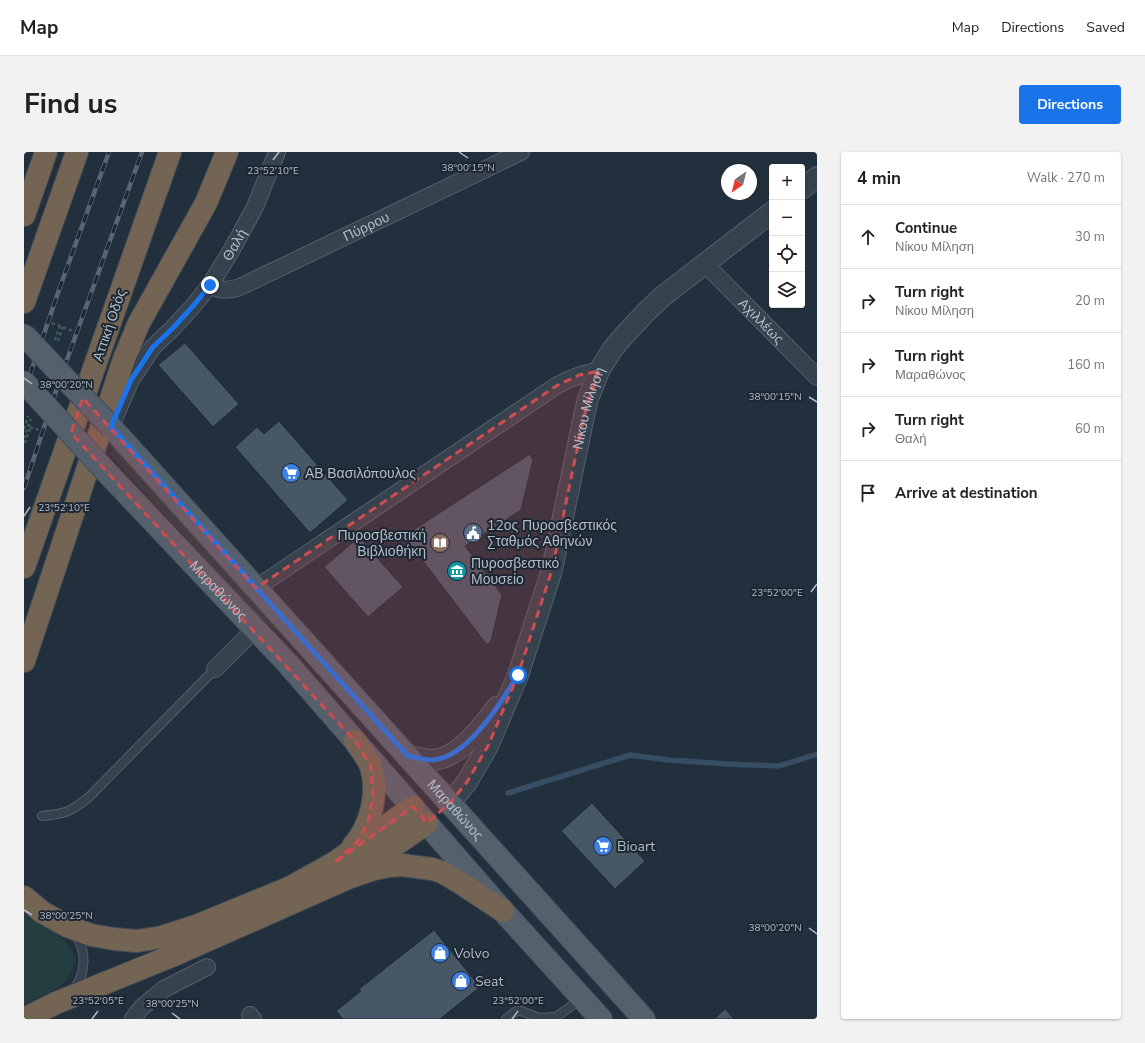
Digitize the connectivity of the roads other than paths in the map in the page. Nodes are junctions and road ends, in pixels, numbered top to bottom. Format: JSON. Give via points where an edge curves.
{"nodes":[{"id":1,"x":46,"y":152,"type":"edge"},
{"id":2,"x":77,"y":152,"type":"edge"},
{"id":3,"x":170,"y":152,"type":"edge"},
{"id":4,"x":227,"y":152,"type":"edge"},
{"id":5,"x":277,"y":152,"type":"edge"},
{"id":6,"x":521,"y":152,"type":"edge"},
{"id":7,"x":817,"y":177,"type":"edge"},
{"id":8,"x":805,"y":187,"type":"edge"},
{"id":9,"x":769,"y":214,"type":"edge"},
{"id":10,"x":24,"y":215,"type":"edge"},
{"id":11,"x":705,"y":264,"type":"junction"},
{"id":12,"x":210,"y":285,"type":"junction"},
{"id":13,"x":24,"y":302,"type":"edge"},
{"id":14,"x":24,"y":335,"type":"edge"},
{"id":15,"x":599,"y":371,"type":"junction"},
{"id":16,"x":817,"y":377,"type":"edge"},
{"id":17,"x":24,"y":382,"type":"edge"},
{"id":18,"x":111,"y":427,"type":"junction"},
{"id":19,"x":24,"y":567,"type":"edge"},
{"id":20,"x":256,"y":588,"type":"junction"},
{"id":21,"x":255,"y":629,"type":"junction"},
{"id":22,"x":24,"y":661,"type":"edge"},
{"id":23,"x":215,"y":669,"type":"joint"},
{"id":24,"x":518,"y":675,"type":"junction"},
{"id":25,"x":355,"y":741,"type":"junction"},
{"id":26,"x":408,"y":756,"type":"junction"},
{"id":27,"x":443,"y":796,"type":"junction"},
{"id":28,"x":420,"y":815,"type":"junction"},
{"id":29,"x":42,"y":816,"type":"dead end"},
{"id":30,"x":341,"y":870,"type":"junction"},
{"id":31,"x":24,"y":897,"type":"edge"},
{"id":32,"x":503,"y":911,"type":"junction"},
{"id":33,"x":67,"y":926,"type":"junction"},
{"id":34,"x":207,"y":967,"type":"dead end"},
{"id":35,"x":582,"y":998,"type":"junction"},
{"id":36,"x":56,"y":1003,"type":"junction"},
{"id":37,"x":24,"y":1019,"type":"edge"},
{"id":38,"x":133,"y":1019,"type":"edge"},
{"id":39,"x":506,"y":1019,"type":"edge"},
{"id":40,"x":601,"y":1019,"type":"edge"},
{"id":41,"x":644,"y":1019,"type":"edge"}],
"edges":[{"from":1,"to":10,"type":"highway"},
{"from":2,"to":13,"type":"highway"},
{"from":3,"to":19,"type":"highway","name":"Αττική Οδός"},
{"from":4,"to":22,"type":"highway","via":[[206,203],[140,323],[124,359]]},
{"from":5,"to":12,"type":"street","name":"Θαλή","via":[[255,207]]},
{"from":6,"to":12,"type":"street","name":"Πύρρου","via":[[240,287],[228,291]]},
{"from":7,"to":8,"type":"street"},
{"from":9,"to":11,"type":"street","name":"Νίκου Μίληση"},
{"from":11,"to":15,"type":"street","name":"Νίκου Μίληση","via":[[645,313],[612,350]]},
{"from":11,"to":16,"type":"street","name":"Αχιλλέως"},
{"from":12,"to":18,"type":"street","name":"Θαλή","via":[[153,347],[131,380]]},
{"from":14,"to":18,"type":"main road","name":"Μαραθώνος","bridge":true},
{"from":15,"to":20,"type":"street","via":[[579,375],[556,386]]},
{"from":15,"to":24,"type":"street","name":"Νίκου Μίληση","via":[[588,399],[552,570]]},
{"from":17,"to":21,"type":"main road","name":"Μαραθώνος","bridge":true},
{"from":18,"to":20,"type":"main road","name":"Μαραθώνος"},
{"from":20,"to":26,"type":"main road","name":"Μαραθώνος"},
{"from":21,"to":23,"type":"street"},
{"from":21,"to":25,"type":"main road","name":"Μαραθώνος"},
{"from":23,"to":29,"type":"lane","via":[[88,798],[61,814]]},
{"from":24,"to":26,"type":"street","name":"Νίκου Μίληση","via":[[483,725],[457,750],[433,760]]},
{"from":24,"to":27,"type":"street","name":"Νίκου Μίληση","via":[[488,746],[467,782]]},
{"from":25,"to":28,"type":"main road","name":"Μαραθώνος"},
{"from":25,"to":30,"type":"highway","via":[[371,766],[374,782],[372,810],[357,842],[347,852]]},
{"from":26,"to":27,"type":"main road","name":"Μαραθώνος"},
{"from":27,"to":28,"type":"main road"},
{"from":27,"to":41,"type":"main road","name":"Μαραθώνος"},
{"from":28,"to":30,"type":"highway"},
{"from":28,"to":32,"type":"main road","name":"Μαραθώνος"},
{"from":30,"to":32,"type":"highway","via":[[396,865],[432,869],[460,882]]},
{"from":30,"to":33,"type":"highway","via":[[162,937],[137,941],[114,939],[91,935]]},
{"from":30,"to":36,"type":"highway","via":[[174,955]]},
{"from":31,"to":33,"type":"highway","via":[[42,912]]},
{"from":32,"to":35,"type":"main road","name":"Μαραθώνος"},
{"from":33,"to":36,"type":"lane","via":[[82,948],[84,961],[76,987]]},
{"from":34,"to":38,"type":"street","via":[[164,989],[141,1008]]},
{"from":35,"to":39,"type":"lane","via":[[556,1017],[540,1018],[518,1010]]},
{"from":35,"to":40,"type":"main road","name":"Μαραθώνος"},
{"from":36,"to":37,"type":"highway"}]}
